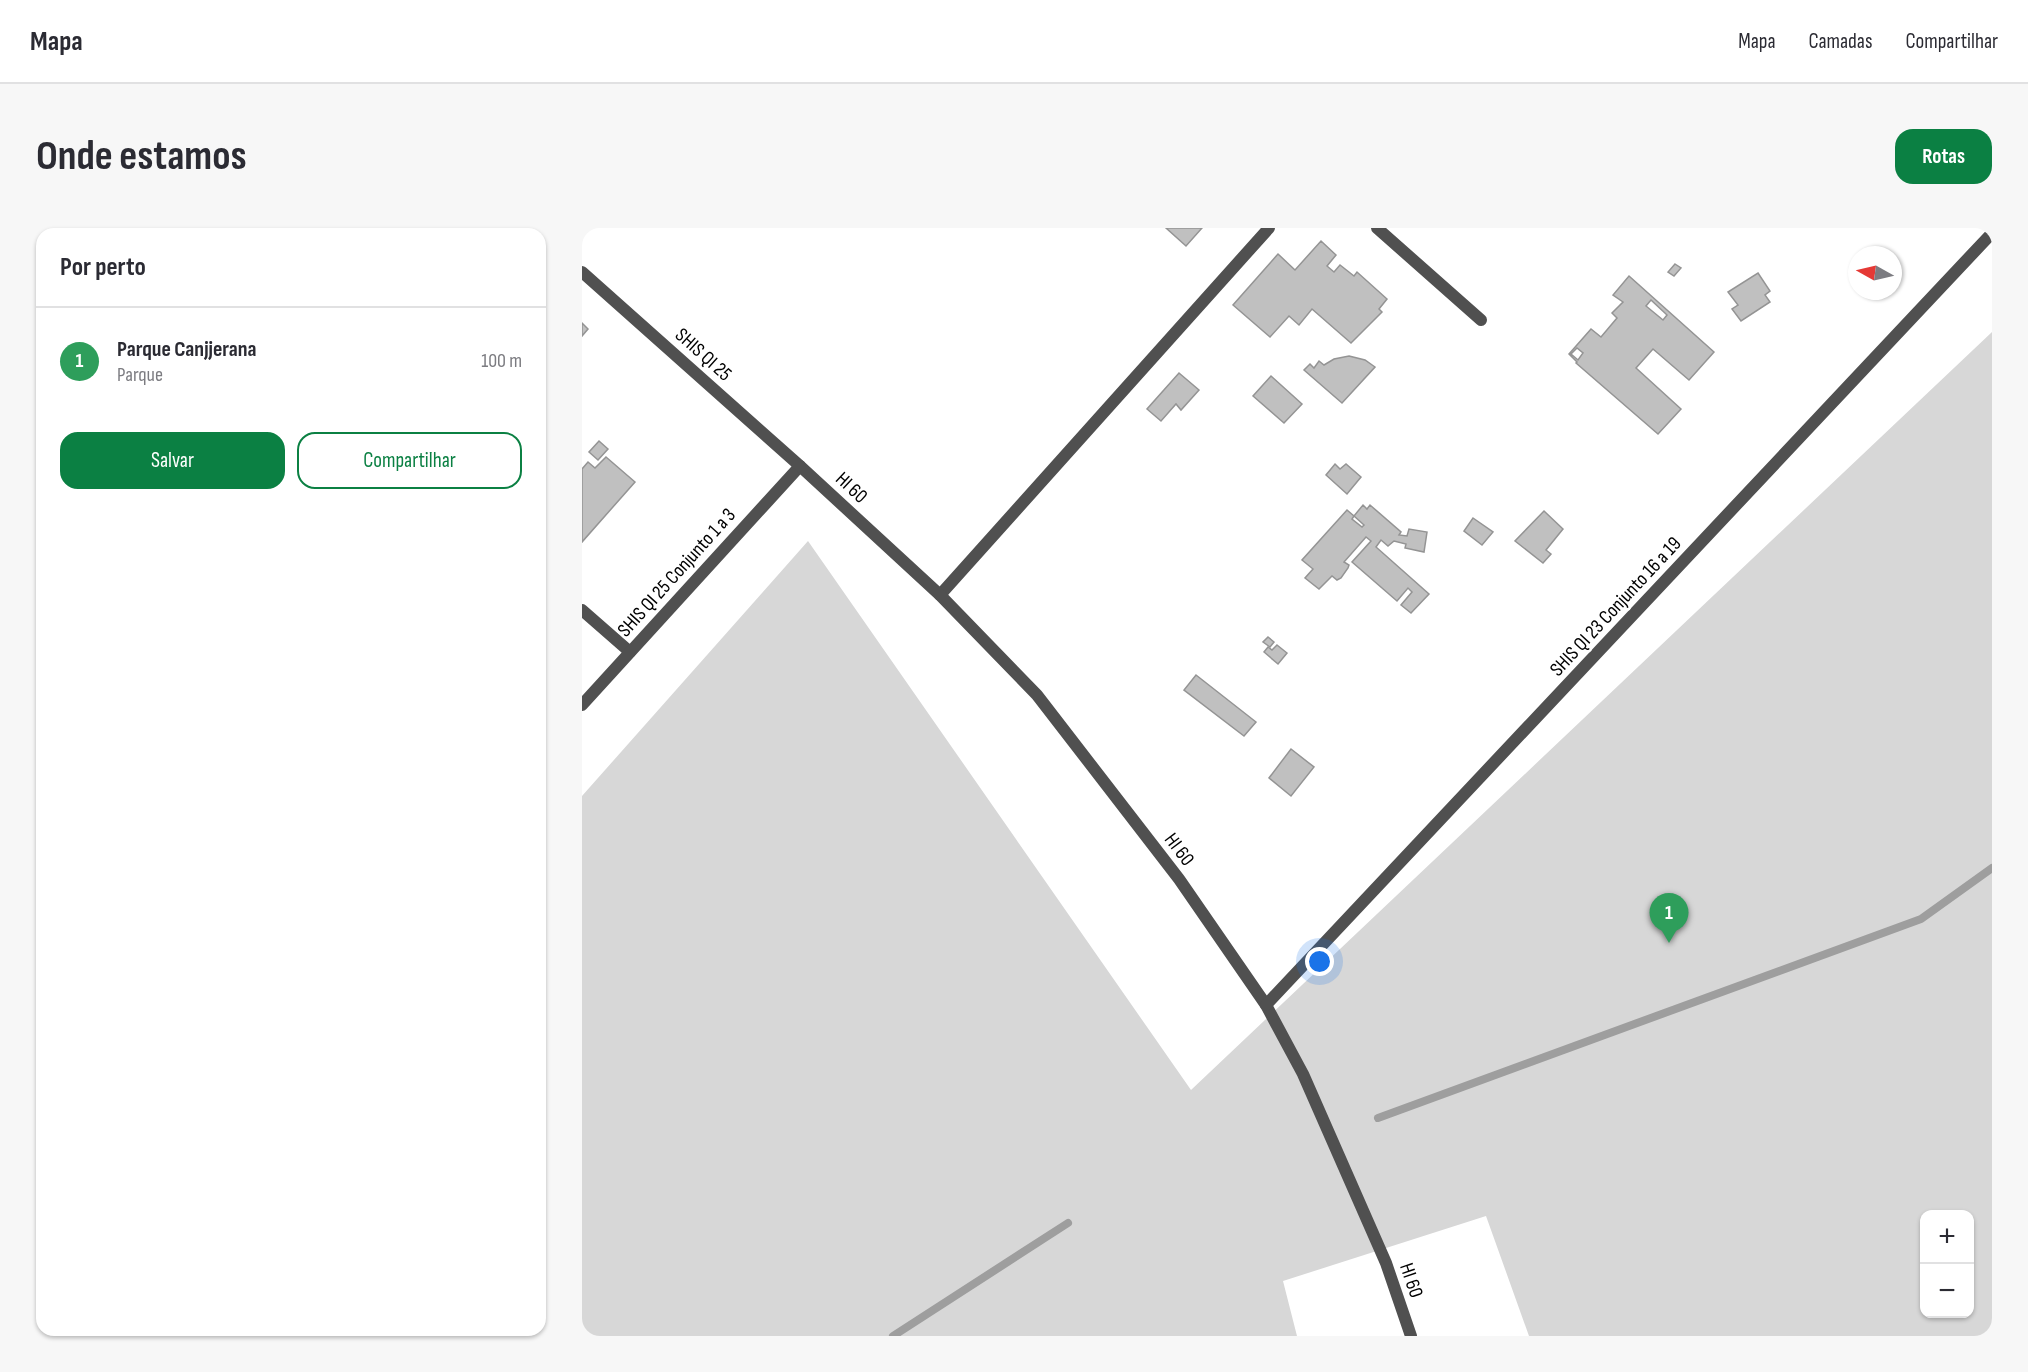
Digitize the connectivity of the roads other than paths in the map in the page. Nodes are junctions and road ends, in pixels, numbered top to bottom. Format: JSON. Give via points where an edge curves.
{"nodes":[{"id":1,"x":1269,"y":228,"type":"edge"},
{"id":2,"x":1377,"y":228,"type":"edge"},
{"id":3,"x":1992,"y":232,"type":"edge"},
{"id":4,"x":582,"y":272,"type":"edge"},
{"id":5,"x":1481,"y":320,"type":"dead end"},
{"id":6,"x":800,"y":466,"type":"junction"},
{"id":7,"x":940,"y":595,"type":"junction"},
{"id":8,"x":582,"y":609,"type":"edge"},
{"id":9,"x":630,"y":652,"type":"junction"},
{"id":10,"x":582,"y":705,"type":"edge"},
{"id":11,"x":1266,"y":1005,"type":"junction"},
{"id":12,"x":1411,"y":1336,"type":"edge"}],
"edges":[{"from":1,"to":7,"type":"street"},
{"from":2,"to":5,"type":"street"},
{"from":3,"to":11,"type":"street","name":"SHIS QI 23 Conjunto 16 a 19"},
{"from":4,"to":6,"type":"street","name":"SHIS QI 25"},
{"from":6,"to":7,"type":"street","name":"HI 60"},
{"from":6,"to":9,"type":"street","name":"SHIS QI 25 Conjunto 1 a 3"},
{"from":7,"to":11,"type":"street","name":"HI 60","via":[[1037,695],[1179,879]]},
{"from":8,"to":9,"type":"street"},
{"from":9,"to":10,"type":"street","name":"SHIS QI 25 Conjunto 1 a 3"},
{"from":11,"to":12,"type":"street","name":"HI 60","via":[[1313,1095],[1386,1263]]}]}
